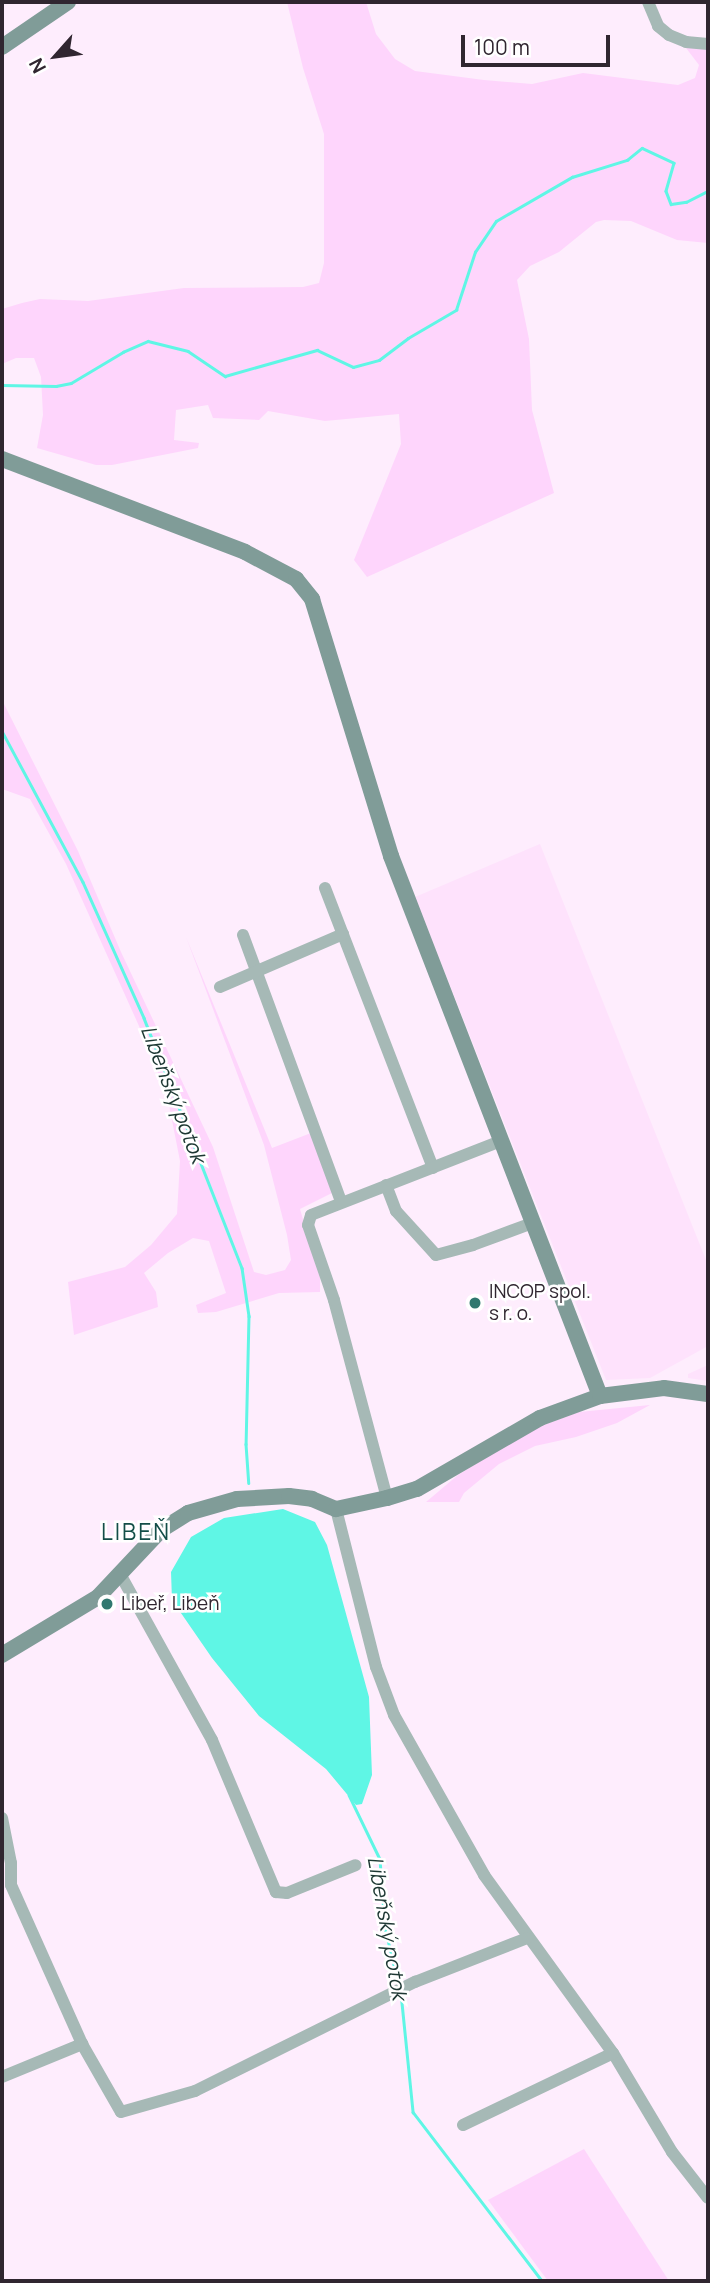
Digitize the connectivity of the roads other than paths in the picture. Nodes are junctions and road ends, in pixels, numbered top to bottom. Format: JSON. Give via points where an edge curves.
{"nodes":[{"id":1,"x":68,"y":2,"type":"edge"},
{"id":2,"x":648,"y":2,"type":"edge"},
{"id":3,"x":708,"y":44,"type":"edge"},
{"id":4,"x":2,"y":47,"type":"edge"},
{"id":5,"x":2,"y":459,"type":"edge"},
{"id":6,"x":325,"y":888,"type":"dead end"},
{"id":7,"x":343,"y":934,"type":"junction"},
{"id":8,"x":243,"y":935,"type":"dead end"},
{"id":9,"x":257,"y":972,"type":"junction"},
{"id":10,"x":220,"y":987,"type":"dead end"},
{"id":11,"x":501,"y":1141,"type":"junction"},
{"id":12,"x":433,"y":1168,"type":"junction"},
{"id":13,"x":386,"y":1185,"type":"junction"},
{"id":14,"x":341,"y":1201,"type":"junction"},
{"id":15,"x":532,"y":1223,"type":"junction"},
{"id":16,"x":708,"y":1394,"type":"edge"},
{"id":17,"x":600,"y":1396,"type":"junction"},
{"id":18,"x":387,"y":1498,"type":"junction"},
{"id":19,"x":336,"y":1509,"type":"junction"},
{"id":20,"x":120,"y":1574,"type":"junction"},
{"id":21,"x":2,"y":1655,"type":"edge"},
{"id":22,"x":2,"y":1818,"type":"edge"},
{"id":23,"x":355,"y":1865,"type":"dead end"},
{"id":24,"x":6,"y":1879,"type":"edge"},
{"id":25,"x":527,"y":1938,"type":"junction"},
{"id":26,"x":82,"y":2043,"type":"junction"},
{"id":27,"x":613,"y":2053,"type":"junction"},
{"id":28,"x":2,"y":2077,"type":"edge"},
{"id":29,"x":463,"y":2125,"type":"dead end"},
{"id":30,"x":708,"y":2198,"type":"edge"}],
"edges":[{"from":1,"to":4,"type":"street"},
{"from":2,"to":3,"type":"street","via":[[658,26],[670,35]]},
{"from":5,"to":11,"type":"street","via":[[254,556],[296,579],[312,599],[391,856]]},
{"from":6,"to":7,"type":"street"},
{"from":7,"to":9,"type":"street"},
{"from":7,"to":12,"type":"street"},
{"from":8,"to":9,"type":"street"},
{"from":9,"to":10,"type":"street"},
{"from":9,"to":14,"type":"street"},
{"from":11,"to":12,"type":"street"},
{"from":11,"to":15,"type":"street"},
{"from":12,"to":13,"type":"street"},
{"from":13,"to":14,"type":"street"},
{"from":13,"to":15,"type":"street","via":[[396,1211],[436,1255]]},
{"from":14,"to":18,"type":"street","via":[[312,1215],[308,1225],[334,1300]]},
{"from":15,"to":17,"type":"street"},
{"from":16,"to":17,"type":"street","via":[[664,1388]]},
{"from":17,"to":18,"type":"street","via":[[540,1418],[417,1489]]},
{"from":18,"to":19,"type":"street"},
{"from":19,"to":20,"type":"street","via":[[289,1496],[237,1499],[188,1513],[161,1530]]},
{"from":19,"to":25,"type":"street","via":[[376,1667],[394,1715],[484,1875]]},
{"from":20,"to":21,"type":"street","via":[[98,1597]]},
{"from":20,"to":23,"type":"street","via":[[212,1740],[276,1892],[287,1893]]},
{"from":22,"to":24,"type":"street"},
{"from":24,"to":26,"type":"street"},
{"from":25,"to":26,"type":"street","via":[[426,1977],[195,2091],[121,2112]]},
{"from":25,"to":27,"type":"street"},
{"from":26,"to":28,"type":"street"},
{"from":27,"to":29,"type":"street"},
{"from":27,"to":30,"type":"street","via":[[673,2152]]}]}
